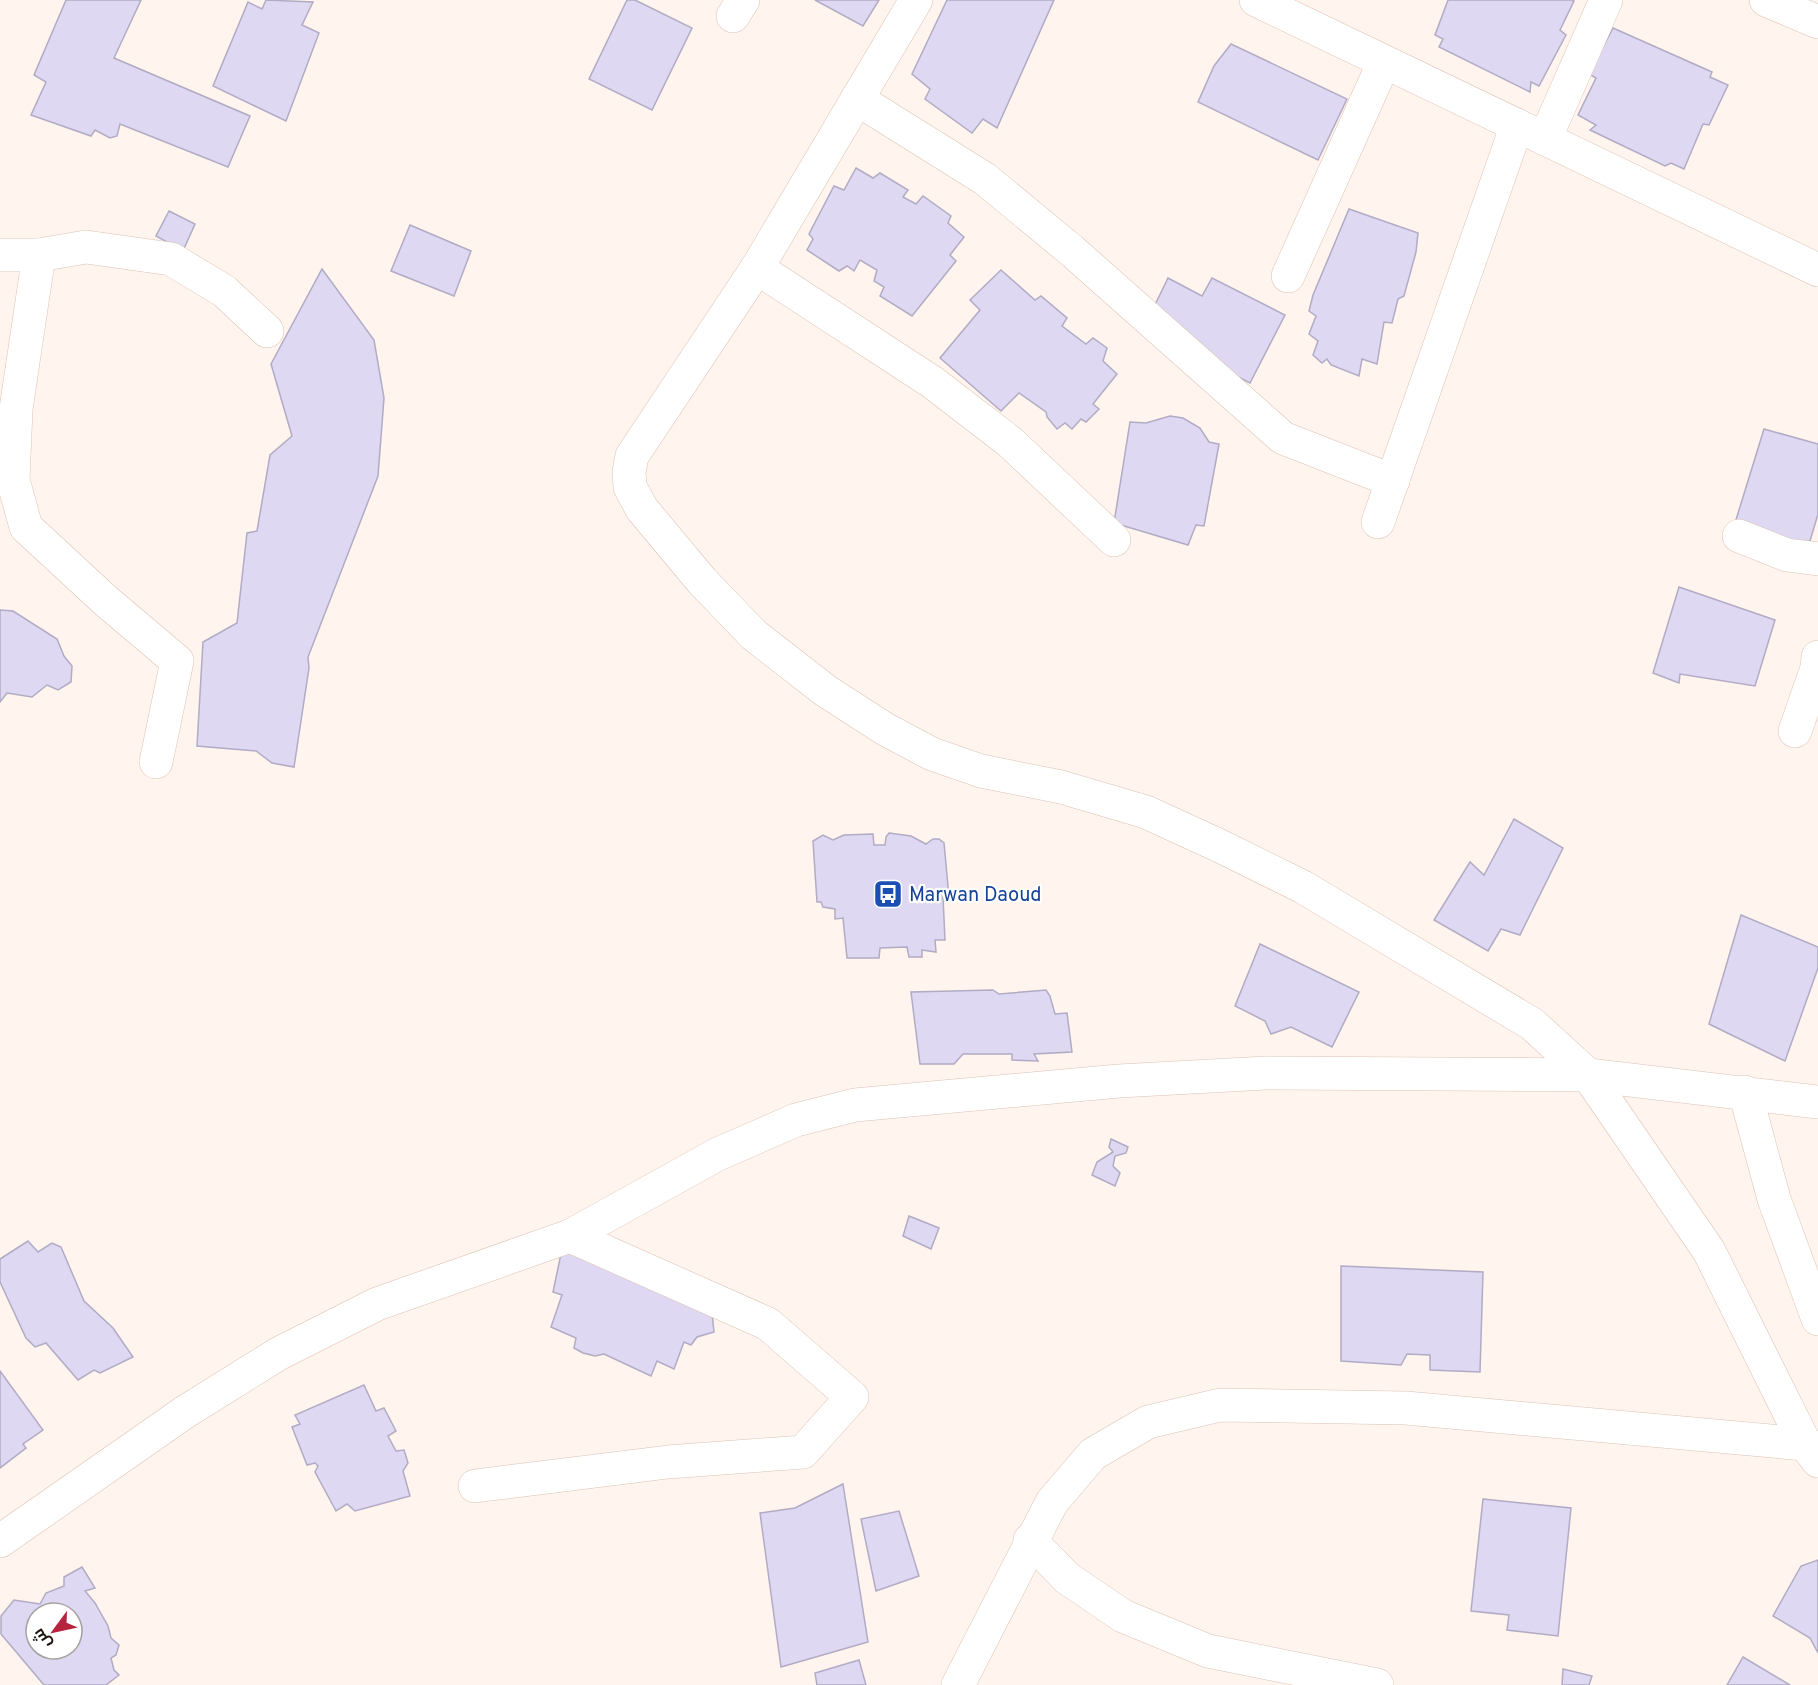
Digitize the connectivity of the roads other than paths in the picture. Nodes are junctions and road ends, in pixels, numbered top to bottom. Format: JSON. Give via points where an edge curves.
{"nodes":[{"id":1,"x":916,"y":0,"type":"edge"},
{"id":2,"x":1256,"y":0,"type":"edge"},
{"id":3,"x":1606,"y":0,"type":"edge"},
{"id":4,"x":1766,"y":0,"type":"edge"},
{"id":5,"x":1818,"y":22,"type":"edge"},
{"id":6,"x":1384,"y":62,"type":"junction"},
{"id":7,"x":857,"y":99,"type":"junction"},
{"id":8,"x":1531,"y":132,"type":"junction"},
{"id":9,"x":0,"y":255,"type":"edge"},
{"id":10,"x":39,"y":255,"type":"junction"},
{"id":11,"x":757,"y":268,"type":"junction"},
{"id":12,"x":1818,"y":270,"type":"edge"},
{"id":13,"x":1288,"y":276,"type":"dead end"},
{"id":14,"x":267,"y":331,"type":"dead end"},
{"id":15,"x":1393,"y":481,"type":"junction"},
{"id":16,"x":1378,"y":522,"type":"dead end"},
{"id":17,"x":1739,"y":537,"type":"dead end"},
{"id":18,"x":1114,"y":540,"type":"dead end"},
{"id":19,"x":1818,"y":559,"type":"edge"},
{"id":20,"x":1818,"y":657,"type":"edge"},
{"id":21,"x":1795,"y":731,"type":"dead end"},
{"id":22,"x":156,"y":762,"type":"dead end"},
{"id":23,"x":1588,"y":1075,"type":"junction"},
{"id":24,"x":1745,"y":1092,"type":"junction"},
{"id":25,"x":1818,"y":1102,"type":"edge"},
{"id":26,"x":570,"y":1236,"type":"junction"},
{"id":27,"x":1818,"y":1319,"type":"edge"},
{"id":28,"x":1814,"y":1451,"type":"edge"},
{"id":29,"x":475,"y":1486,"type":"dead end"},
{"id":30,"x":1030,"y":1540,"type":"junction"},
{"id":31,"x":0,"y":1541,"type":"edge"},
{"id":32,"x":958,"y":1685,"type":"edge"},
{"id":33,"x":1377,"y":1685,"type":"edge"}],
"edges":[{"from":1,"to":7,"type":"street"},
{"from":2,"to":6,"type":"street"},
{"from":3,"to":8,"type":"street"},
{"from":4,"to":5,"type":"street"},
{"from":6,"to":8,"type":"street"},
{"from":6,"to":13,"type":"street"},
{"from":7,"to":11,"type":"street"},
{"from":7,"to":15,"type":"street","via":[[985,179],[1283,438]]},
{"from":8,"to":12,"type":"street"},
{"from":8,"to":15,"type":"street"},
{"from":9,"to":10,"type":"street"},
{"from":10,"to":14,"type":"street","via":[[86,247],[171,259],[224,291]]},
{"from":10,"to":22,"type":"street","via":[[16,409],[13,480],[26,527],[177,661]]},
{"from":11,"to":18,"type":"street","via":[[932,382],[1010,442]]},
{"from":11,"to":23,"type":"street","via":[[632,456],[628,472],[630,487],[649,518],[754,635],[826,691],[932,754],[981,771],[1061,787],[1146,812],[1303,887],[1532,1024]]},
{"from":15,"to":16,"type":"street"},
{"from":17,"to":19,"type":"street","via":[[1787,555]]},
{"from":20,"to":21,"type":"street"},
{"from":23,"to":24,"type":"street"},
{"from":23,"to":26,"type":"street","via":[[1266,1073],[1119,1081],[855,1105],[796,1120],[718,1154]]},
{"from":23,"to":28,"type":"street","via":[[1708,1251]]},
{"from":24,"to":25,"type":"street"},
{"from":24,"to":27,"type":"street","via":[[1774,1199]]},
{"from":26,"to":29,"type":"street","via":[[768,1324],[852,1397],[803,1452],[668,1462]]},
{"from":26,"to":31,"type":"street","via":[[377,1304],[279,1354],[184,1412]]},
{"from":28,"to":30,"type":"street","via":[[1406,1408],[1220,1405],[1148,1422],[1093,1454],[1052,1502]]},
{"from":30,"to":32,"type":"street"},
{"from":30,"to":33,"type":"street","via":[[1067,1578],[1124,1616],[1208,1651]]}]}
